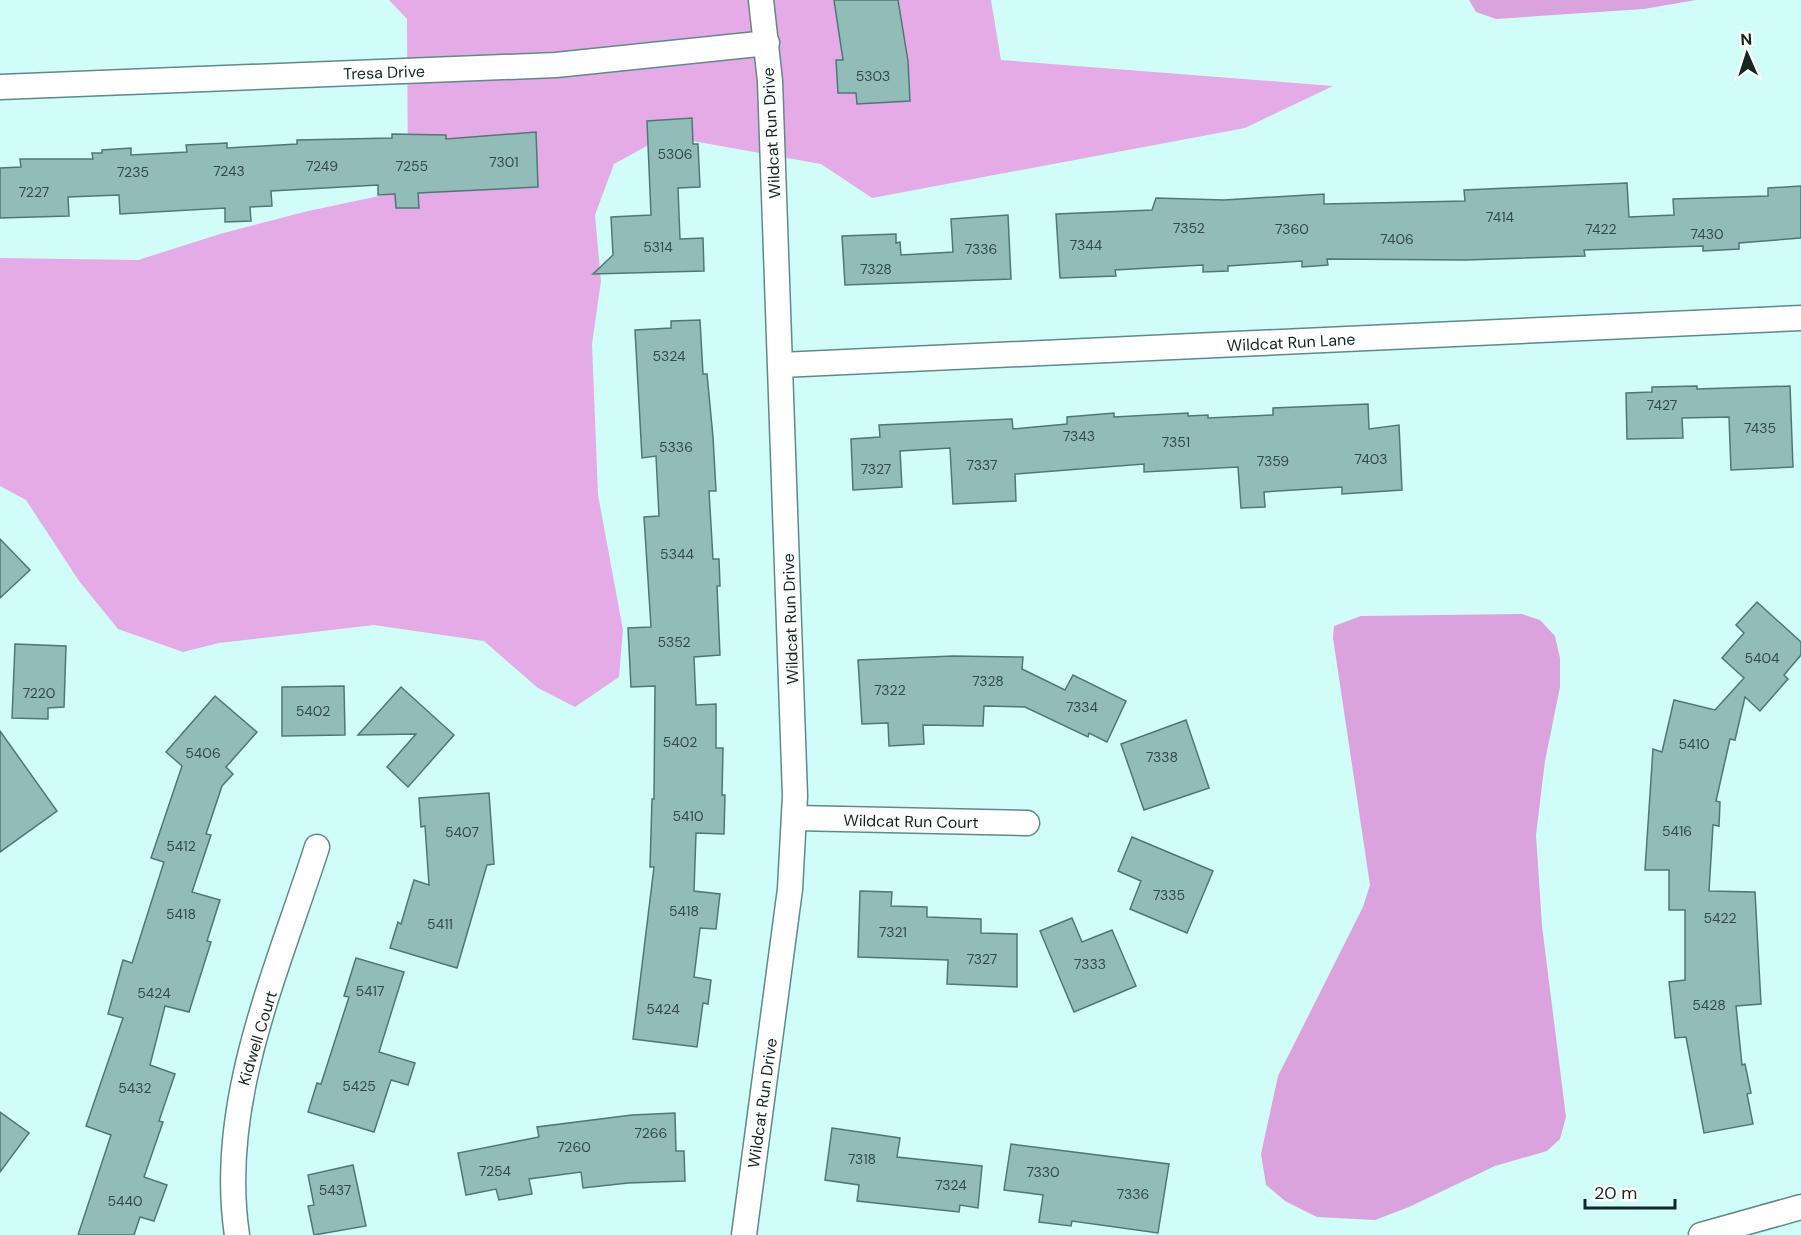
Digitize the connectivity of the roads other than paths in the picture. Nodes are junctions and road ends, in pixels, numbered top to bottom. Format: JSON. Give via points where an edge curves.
{"nodes":[{"id":1,"x":761,"y":0,"type":"edge"},
{"id":2,"x":767,"y":43,"type":"junction"},
{"id":3,"x":0,"y":87,"type":"edge"},
{"id":4,"x":1801,"y":318,"type":"edge"},
{"id":5,"x":780,"y":365,"type":"junction"},
{"id":6,"x":795,"y":818,"type":"junction"},
{"id":7,"x":1027,"y":823,"type":"dead end"},
{"id":8,"x":317,"y":847,"type":"dead end"},
{"id":9,"x":1801,"y":1207,"type":"edge"},
{"id":10,"x":237,"y":1235,"type":"edge"},
{"id":11,"x":744,"y":1235,"type":"edge"},
{"id":12,"x":1701,"y":1235,"type":"edge"}],
"edges":[{"from":1,"to":2,"type":"street","name":"Wildcat Run Drive"},
{"from":2,"to":3,"type":"street","name":"Tresa Drive","via":[[556,65]]},
{"from":2,"to":5,"type":"street","name":"Wildcat Run Drive"},
{"from":4,"to":5,"type":"street","name":"Wildcat Run Lane"},
{"from":5,"to":6,"type":"street","name":"Wildcat Run Drive"},
{"from":6,"to":7,"type":"street","name":"Wildcat Run Court"},
{"from":6,"to":11,"type":"street","name":"Wildcat Run Drive","via":[[788,911]]},
{"from":8,"to":10,"type":"street","name":"Kidwell Court","via":[[242,1086],[233,1164]]},
{"from":9,"to":12,"type":"street"}]}
